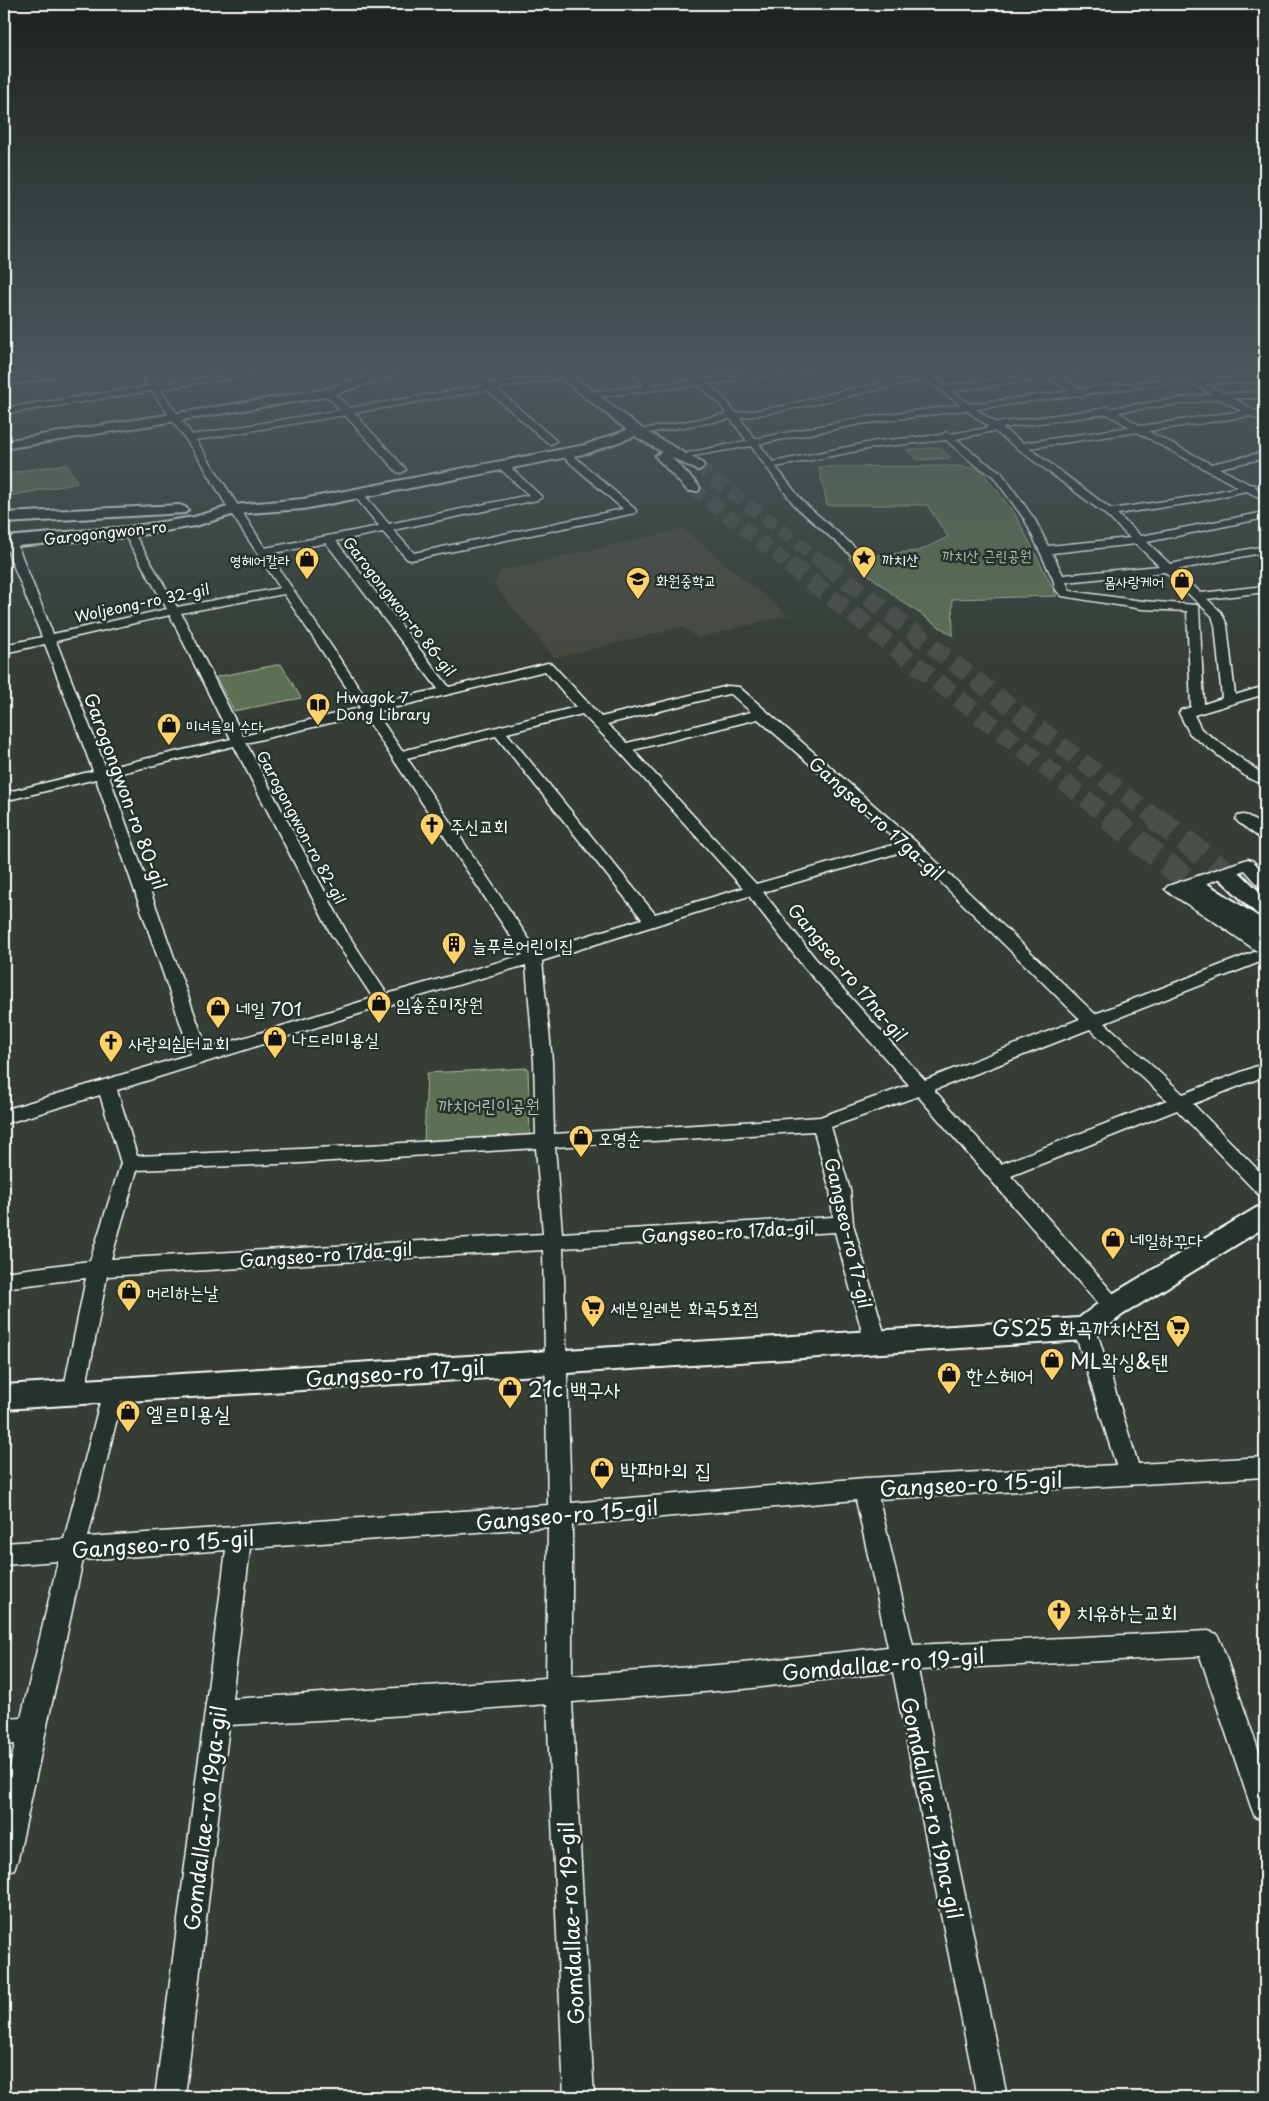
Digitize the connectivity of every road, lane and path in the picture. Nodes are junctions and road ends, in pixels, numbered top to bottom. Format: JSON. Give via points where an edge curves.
{"nodes":[{"id":1,"x":209,"y":466,"type":"edge"},
{"id":2,"x":403,"y":466,"type":"edge"},
{"id":3,"x":497,"y":466,"type":"edge"},
{"id":4,"x":503,"y":466,"type":"edge"},
{"id":5,"x":579,"y":466,"type":"edge"},
{"id":6,"x":671,"y":466,"type":"edge"},
{"id":7,"x":772,"y":466,"type":"edge"},
{"id":8,"x":984,"y":466,"type":"edge"},
{"id":9,"x":1048,"y":466,"type":"edge"},
{"id":10,"x":1206,"y":466,"type":"edge"},
{"id":11,"x":1218,"y":466,"type":"edge"},
{"id":12,"x":1210,"y":468,"type":"junction"},
{"id":13,"x":406,"y":469,"type":"joint"},
{"id":14,"x":383,"y":473,"type":"dead end"},
{"id":15,"x":1265,"y":484,"type":"edge"},
{"id":16,"x":693,"y":488,"type":"tunnel mouth"},
{"id":17,"x":1248,"y":488,"type":"junction"},
{"id":18,"x":292,"y":490,"type":"dead end"},
{"id":19,"x":357,"y":493,"type":"junction"},
{"id":20,"x":1265,"y":497,"type":"edge"},
{"id":21,"x":234,"y":510,"type":"junction"},
{"id":22,"x":1109,"y":512,"type":"junction"},
{"id":23,"x":1265,"y":515,"type":"edge"},
{"id":24,"x":4,"y":518,"type":"edge"},
{"id":25,"x":386,"y":528,"type":"junction"},
{"id":26,"x":128,"y":532,"type":"junction"},
{"id":27,"x":329,"y":540,"type":"junction"},
{"id":28,"x":1139,"y":540,"type":"junction"},
{"id":29,"x":7,"y":542,"type":"edge"},
{"id":30,"x":1265,"y":549,"type":"edge"},
{"id":31,"x":1045,"y":550,"type":"junction"},
{"id":32,"x":264,"y":552,"type":"junction"},
{"id":33,"x":855,"y":553,"type":"dead end"},
{"id":34,"x":1168,"y":568,"type":"junction"},
{"id":35,"x":1059,"y":579,"type":"junction"},
{"id":36,"x":1265,"y":589,"type":"edge"},
{"id":37,"x":287,"y":590,"type":"junction"},
{"id":38,"x":1196,"y":602,"type":"junction"},
{"id":39,"x":174,"y":611,"type":"junction"},
{"id":40,"x":50,"y":638,"type":"junction"},
{"id":41,"x":4,"y":649,"type":"edge"},
{"id":42,"x":1265,"y":690,"type":"edge"},
{"id":43,"x":446,"y":691,"type":"junction"},
{"id":44,"x":1229,"y":700,"type":"junction"},
{"id":45,"x":369,"y":710,"type":"junction"},
{"id":46,"x":585,"y":710,"type":"junction"},
{"id":47,"x":1192,"y":712,"type":"junction"},
{"id":48,"x":761,"y":714,"type":"junction"},
{"id":49,"x":598,"y":722,"type":"junction"},
{"id":50,"x":499,"y":731,"type":"junction"},
{"id":51,"x":239,"y":741,"type":"junction"},
{"id":52,"x":624,"y":748,"type":"junction"},
{"id":53,"x":400,"y":756,"type":"junction"},
{"id":54,"x":101,"y":773,"type":"junction"},
{"id":55,"x":1265,"y":781,"type":"edge"},
{"id":56,"x":4,"y":797,"type":"edge"},
{"id":57,"x":1244,"y":819,"type":"dead end"},
{"id":58,"x":1265,"y":835,"type":"edge"},
{"id":59,"x":912,"y":845,"type":"junction"},
{"id":60,"x":1228,"y":874,"type":"tunnel mouth"},
{"id":61,"x":1265,"y":884,"type":"edge"},
{"id":62,"x":1195,"y":886,"type":"tunnel mouth"},
{"id":63,"x":753,"y":890,"type":"junction"},
{"id":64,"x":1265,"y":910,"type":"edge"},
{"id":65,"x":652,"y":921,"type":"junction"},
{"id":66,"x":1265,"y":931,"type":"edge"},
{"id":67,"x":1265,"y":949,"type":"edge"},
{"id":68,"x":1265,"y":954,"type":"edge"},
{"id":69,"x":533,"y":958,"type":"junction"},
{"id":70,"x":383,"y":1000,"type":"junction"},
{"id":71,"x":1092,"y":1021,"type":"junction"},
{"id":72,"x":201,"y":1056,"type":"junction"},
{"id":73,"x":1265,"y":1069,"type":"edge"},
{"id":74,"x":107,"y":1088,"type":"junction"},
{"id":75,"x":921,"y":1088,"type":"junction"},
{"id":76,"x":1180,"y":1102,"type":"junction"},
{"id":77,"x":4,"y":1117,"type":"edge"},
{"id":78,"x":821,"y":1124,"type":"junction"},
{"id":79,"x":546,"y":1142,"type":"junction"},
{"id":80,"x":130,"y":1164,"type":"junction"},
{"id":81,"x":998,"y":1173,"type":"junction"},
{"id":82,"x":1265,"y":1189,"type":"edge"},
{"id":83,"x":1265,"y":1215,"type":"edge"},
{"id":84,"x":843,"y":1224,"type":"junction"},
{"id":85,"x":554,"y":1240,"type":"junction"},
{"id":86,"x":98,"y":1268,"type":"junction"},
{"id":87,"x":4,"y":1280,"type":"edge"},
{"id":88,"x":1113,"y":1307,"type":"junction"},
{"id":89,"x":1085,"y":1328,"type":"junction"},
{"id":90,"x":876,"y":1343,"type":"junction"},
{"id":91,"x":557,"y":1361,"type":"junction"},
{"id":92,"x":113,"y":1390,"type":"junction"},
{"id":93,"x":74,"y":1392,"type":"junction"},
{"id":94,"x":4,"y":1397,"type":"edge"},
{"id":95,"x":1265,"y":1466,"type":"edge"},
{"id":96,"x":1130,"y":1474,"type":"junction"},
{"id":97,"x":865,"y":1489,"type":"junction"},
{"id":98,"x":560,"y":1515,"type":"junction"},
{"id":99,"x":239,"y":1538,"type":"junction"},
{"id":100,"x":72,"y":1548,"type":"junction"},
{"id":101,"x":4,"y":1554,"type":"edge"},
{"id":102,"x":903,"y":1658,"type":"junction"},
{"id":103,"x":559,"y":1690,"type":"junction"},
{"id":104,"x":216,"y":1713,"type":"junction"},
{"id":105,"x":30,"y":1730,"type":"junction"},
{"id":106,"x":4,"y":1732,"type":"edge"},
{"id":107,"x":1265,"y":1807,"type":"edge"},
{"id":108,"x":4,"y":1858,"type":"edge"},
{"id":109,"x":170,"y":2097,"type":"edge"},
{"id":110,"x":579,"y":2097,"type":"edge"},
{"id":111,"x":992,"y":2097,"type":"edge"}],
"edges":[{"from":1,"to":21,"type":"street"},
{"from":2,"to":13,"type":"street"},
{"from":3,"to":19,"type":"main road","name":"Garogongwon-ro"},
{"from":4,"to":25,"type":"street","via":[[537,497]]},
{"from":5,"to":25,"type":"street","via":[[630,511],[411,557]]},
{"from":6,"to":16,"type":"main road"},
{"from":7,"to":33,"type":"street","via":[[799,504]]},
{"from":8,"to":31,"type":"street","via":[[996,474],[1030,520]]},
{"from":9,"to":22,"type":"street"},
{"from":10,"to":12,"type":"street"},
{"from":11,"to":12,"type":"street"},
{"from":12,"to":17,"type":"street"},
{"from":13,"to":14,"type":"main road"},
{"from":15,"to":17,"type":"street"},
{"from":17,"to":20,"type":"street"},
{"from":17,"to":22,"type":"street"},
{"from":18,"to":21,"type":"main road","name":"Garogongwon-ro"},
{"from":19,"to":21,"type":"main road","name":"Garogongwon-ro","via":[[302,504]]},
{"from":19,"to":25,"type":"street"},
{"from":21,"to":24,"type":"main road","name":"Garogongwon-ro"},
{"from":21,"to":26,"type":"main road","name":"Garogongwon-ro","via":[[195,521]]},
{"from":21,"to":32,"type":"street"},
{"from":22,"to":28,"type":"street"},
{"from":23,"to":28,"type":"street"},
{"from":25,"to":27,"type":"street"},
{"from":26,"to":29,"type":"main road","name":"Garogongwon-ro"},
{"from":26,"to":39,"type":"street","name":"Garogongwon-ro 82-gil"},
{"from":27,"to":32,"type":"street"},
{"from":27,"to":43,"type":"street","name":"Garogongwon-ro 86-gil"},
{"from":28,"to":31,"type":"street"},
{"from":28,"to":34,"type":"street"},
{"from":29,"to":40,"type":"street","name":"Garogongwon-ro 80-gil"},
{"from":30,"to":34,"type":"street"},
{"from":31,"to":35,"type":"street"},
{"from":32,"to":37,"type":"street"},
{"from":34,"to":35,"type":"street"},
{"from":34,"to":38,"type":"street"},
{"from":35,"to":38,"type":"street","via":[[1066,594],[1142,605]]},
{"from":36,"to":38,"type":"street"},
{"from":37,"to":39,"type":"street","name":"Woljeong-ro 32-gil"},
{"from":37,"to":45,"type":"street"},
{"from":38,"to":44,"type":"street","via":[[1208,606],[1221,625]]},
{"from":38,"to":47,"type":"street"},
{"from":39,"to":40,"type":"street","name":"Woljeong-ro 32-gil"},
{"from":39,"to":51,"type":"street","name":"Garogongwon-ro 82-gil"},
{"from":40,"to":41,"type":"street","name":"Woljeong-ro 32-gil"},
{"from":40,"to":54,"type":"street","name":"Garogongwon-ro 80-gil"},
{"from":42,"to":44,"type":"street"},
{"from":43,"to":45,"type":"street"},
{"from":43,"to":46,"type":"street","name":"Gangseo-ro 17na-gil","via":[[548,668]]},
{"from":44,"to":47,"type":"street"},
{"from":45,"to":51,"type":"street"},
{"from":45,"to":53,"type":"street"},
{"from":46,"to":49,"type":"street","name":"Gangseo-ro 17na-gil"},
{"from":46,"to":50,"type":"street"},
{"from":47,"to":55,"type":"street","via":[[1195,731]]},
{"from":48,"to":49,"type":"street","name":"Gangseo-ro 17ga-gil","via":[[734,690],[728,690]]},
{"from":48,"to":52,"type":"street"},
{"from":48,"to":59,"type":"street","name":"Gangseo-ro 17ga-gil"},
{"from":49,"to":52,"type":"street","name":"Gangseo-ro 17na-gil"},
{"from":50,"to":53,"type":"street"},
{"from":50,"to":65,"type":"street"},
{"from":51,"to":54,"type":"street"},
{"from":51,"to":70,"type":"street","name":"Garogongwon-ro 82-gil","via":[[340,934]]},
{"from":52,"to":63,"type":"street","name":"Gangseo-ro 17na-gil"},
{"from":53,"to":69,"type":"street"},
{"from":54,"to":56,"type":"street"},
{"from":54,"to":72,"type":"street","name":"Garogongwon-ro 80-gil"},
{"from":57,"to":58,"type":"street"},
{"from":59,"to":63,"type":"street","via":[[828,866]]},
{"from":59,"to":71,"type":"street","name":"Gangseo-ro 17ga-gil"},
{"from":60,"to":64,"type":"main road"},
{"from":61,"to":67,"type":"street","via":[[1248,864],[1173,889]]},
{"from":62,"to":66,"type":"main road"},
{"from":63,"to":65,"type":"street"},
{"from":63,"to":75,"type":"street","name":"Gangseo-ro 17na-gil","via":[[809,962]]},
{"from":65,"to":69,"type":"street"},
{"from":68,"to":71,"type":"street"},
{"from":69,"to":70,"type":"street"},
{"from":69,"to":79,"type":"street","via":[[543,1061]]},
{"from":70,"to":72,"type":"street"},
{"from":71,"to":75,"type":"street"},
{"from":71,"to":76,"type":"street","name":"Gangseo-ro 17ga-gil"},
{"from":72,"to":74,"type":"street"},
{"from":73,"to":76,"type":"street"},
{"from":74,"to":77,"type":"street"},
{"from":74,"to":80,"type":"street"},
{"from":75,"to":78,"type":"street"},
{"from":75,"to":81,"type":"street","name":"Gangseo-ro 17na-gil"},
{"from":76,"to":81,"type":"street"},
{"from":76,"to":82,"type":"street","name":"Gangseo-ro 17ga-gil"},
{"from":78,"to":79,"type":"street"},
{"from":78,"to":84,"type":"street","name":"Gangseo-ro 17-gil","via":[[840,1190]]},
{"from":79,"to":80,"type":"street"},
{"from":79,"to":85,"type":"street"},
{"from":80,"to":86,"type":"street"},
{"from":81,"to":88,"type":"street","name":"Gangseo-ro 17na-gil"},
{"from":83,"to":88,"type":"street"},
{"from":84,"to":85,"type":"street","name":"Gangseo-ro 17da-gil"},
{"from":84,"to":90,"type":"street","name":"Gangseo-ro 17-gil"},
{"from":85,"to":86,"type":"street","name":"Gangseo-ro 17da-gil"},
{"from":85,"to":91,"type":"street"},
{"from":86,"to":87,"type":"street","name":"Gangseo-ro 17da-gil"},
{"from":86,"to":93,"type":"street"},
{"from":88,"to":89,"type":"street"},
{"from":89,"to":90,"type":"street","name":"Gangseo-ro 17-gil"},
{"from":89,"to":96,"type":"street"},
{"from":90,"to":91,"type":"street","name":"Gangseo-ro 17-gil"},
{"from":91,"to":92,"type":"street","name":"Gangseo-ro 17-gil"},
{"from":91,"to":98,"type":"street","name":"Gomdallae-ro 19-gil"},
{"from":92,"to":93,"type":"street","name":"Gangseo-ro 17-gil"},
{"from":92,"to":100,"type":"street"},
{"from":93,"to":94,"type":"street","name":"Gangseo-ro 17-gil"},
{"from":95,"to":96,"type":"street","name":"Gangseo-ro 15-gil"},
{"from":96,"to":97,"type":"street","name":"Gangseo-ro 15-gil"},
{"from":97,"to":98,"type":"street","name":"Gangseo-ro 15-gil"},
{"from":97,"to":102,"type":"street","name":"Gomdallae-ro 19na-gil"},
{"from":98,"to":99,"type":"street","name":"Gangseo-ro 15-gil"},
{"from":98,"to":103,"type":"street","name":"Gomdallae-ro 19-gil"},
{"from":99,"to":100,"type":"street","name":"Gangseo-ro 15-gil"},
{"from":99,"to":104,"type":"street","name":"Gomdallae-ro 19ga-gil"},
{"from":100,"to":101,"type":"street","name":"Gangseo-ro 15-gil"},
{"from":100,"to":105,"type":"street"},
{"from":102,"to":103,"type":"street","name":"Gomdallae-ro 19-gil","via":[[743,1676]]},
{"from":102,"to":107,"type":"street","name":"Gomdallae-ro 19-gil","via":[[1208,1643]]},
{"from":102,"to":111,"type":"street","name":"Gomdallae-ro 19na-gil"},
{"from":103,"to":104,"type":"street","name":"Gomdallae-ro 19-gil"},
{"from":103,"to":110,"type":"street","name":"Gomdallae-ro 19-gil"},
{"from":104,"to":109,"type":"street","name":"Gomdallae-ro 19ga-gil"},
{"from":105,"to":106,"type":"street"},
{"from":105,"to":108,"type":"street"}]}
